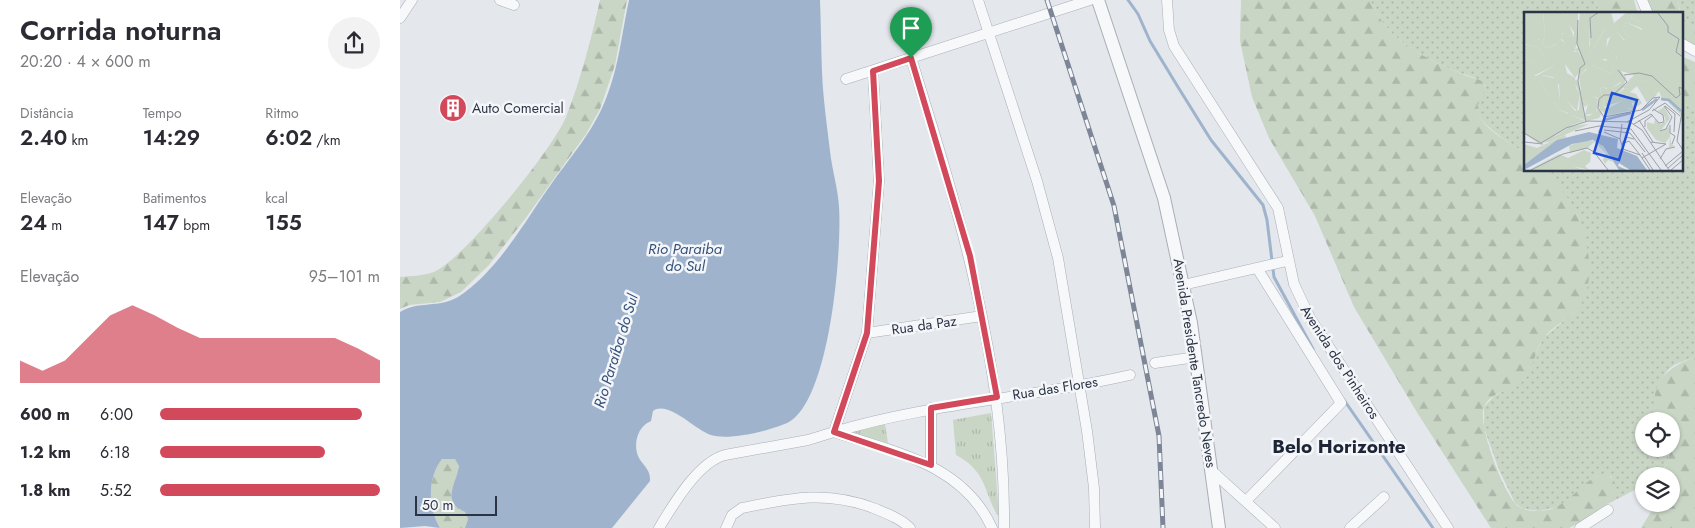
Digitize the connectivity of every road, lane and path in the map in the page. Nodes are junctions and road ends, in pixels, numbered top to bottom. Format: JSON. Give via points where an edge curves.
{"nodes":[{"id":1,"x":500,"y":0,"type":"edge"},
{"id":2,"x":978,"y":0,"type":"edge"},
{"id":3,"x":1090,"y":0,"type":"edge"},
{"id":4,"x":1098,"y":0,"type":"edge"},
{"id":5,"x":1167,"y":0,"type":"edge"},
{"id":6,"x":1642,"y":0,"type":"edge"},
{"id":7,"x":411,"y":1,"type":"edge"},
{"id":8,"x":514,"y":5,"type":"dead end"},
{"id":9,"x":1647,"y":12,"type":"edge"},
{"id":10,"x":400,"y":18,"type":"edge"},
{"id":11,"x":990,"y":33,"type":"junction"},
{"id":12,"x":1682,"y":44,"type":"edge"},
{"id":13,"x":1695,"y":51,"type":"edge"},
{"id":14,"x":911,"y":58,"type":"junction"},
{"id":15,"x":873,"y":71,"type":"junction"},
{"id":16,"x":846,"y":79,"type":"dead end"},
{"id":17,"x":1284,"y":262,"type":"junction"},
{"id":18,"x":1262,"y":267,"type":"junction"},
{"id":19,"x":1183,"y":286,"type":"junction"},
{"id":20,"x":982,"y":316,"type":"junction"},
{"id":21,"x":867,"y":333,"type":"junction"},
{"id":22,"x":1196,"y":357,"type":"junction"},
{"id":23,"x":1155,"y":363,"type":"dead end"},
{"id":24,"x":1130,"y":375,"type":"dead end"},
{"id":25,"x":1079,"y":387,"type":"junction"},
{"id":26,"x":997,"y":397,"type":"junction"},
{"id":27,"x":931,"y":408,"type":"junction"},
{"id":28,"x":834,"y":432,"type":"junction"},
{"id":29,"x":931,"y":465,"type":"junction"},
{"id":30,"x":1213,"y":472,"type":"junction"},
{"id":31,"x":1384,"y":497,"type":"dead end"},
{"id":32,"x":1247,"y":500,"type":"junction"},
{"id":33,"x":1608,"y":510,"type":"dead end"},
{"id":34,"x":658,"y":528,"type":"edge"},
{"id":35,"x":726,"y":528,"type":"edge"},
{"id":36,"x":910,"y":528,"type":"edge"},
{"id":37,"x":992,"y":528,"type":"edge"},
{"id":38,"x":1004,"y":528,"type":"edge"},
{"id":39,"x":1095,"y":528,"type":"edge"},
{"id":40,"x":1219,"y":528,"type":"edge"},
{"id":41,"x":1275,"y":528,"type":"edge"},
{"id":42,"x":1350,"y":528,"type":"edge"},
{"id":43,"x":1448,"y":528,"type":"edge"},
{"id":44,"x":1580,"y":528,"type":"edge"}],
"edges":[{"from":1,"to":8,"type":"street"},
{"from":2,"to":11,"type":"street"},
{"from":3,"to":11,"type":"street"},
{"from":4,"to":19,"type":"street","name":"Avenida Presidente Tancredo Neves","via":[[1164,198]]},
{"from":5,"to":17,"type":"street","name":"Avenida dos Pinheiros","via":[[1169,30],[1174,46],[1278,208]]},
{"from":6,"to":9,"type":"street"},
{"from":7,"to":10,"type":"street"},
{"from":11,"to":14,"type":"street"},
{"from":11,"to":25,"type":"street","via":[[1056,249]]},
{"from":12,"to":13,"type":"street"},
{"from":14,"to":15,"type":"street"},
{"from":14,"to":20,"type":"street","via":[[970,256]]},
{"from":15,"to":16,"type":"street"},
{"from":15,"to":21,"type":"street","via":[[879,181]]},
{"from":17,"to":18,"type":"street"},
{"from":17,"to":43,"type":"street","name":"Avenida dos Pinheiros","via":[[1310,318]]},
{"from":18,"to":19,"type":"street"},
{"from":18,"to":32,"type":"street","via":[[1340,403]]},
{"from":19,"to":22,"type":"street","name":"Avenida Presidente Tancredo Neves"},
{"from":20,"to":21,"type":"street","name":"Rua da Paz"},
{"from":20,"to":26,"type":"street"},
{"from":21,"to":28,"type":"street"},
{"from":22,"to":23,"type":"street"},
{"from":22,"to":30,"type":"street","name":"Avenida Presidente Tancredo Neves"},
{"from":24,"to":25,"type":"street","name":"Rua das Flores"},
{"from":25,"to":26,"type":"street","name":"Rua das Flores"},
{"from":25,"to":39,"type":"street","via":[[1092,473]]},
{"from":26,"to":27,"type":"street","name":"Rua das Flores"},
{"from":26,"to":38,"type":"street"},
{"from":27,"to":28,"type":"street","name":"Rua das Flores"},
{"from":27,"to":29,"type":"street"},
{"from":28,"to":29,"type":"street"},
{"from":28,"to":34,"type":"street","name":"Rua das Flores","via":[[712,460],[698,472]]},
{"from":29,"to":37,"type":"street","via":[[965,488]]},
{"from":30,"to":32,"type":"street"},
{"from":30,"to":40,"type":"street","name":"Avenida Presidente Tancredo Neves"},
{"from":31,"to":42,"type":"street"},
{"from":32,"to":41,"type":"street"},
{"from":33,"to":44,"type":"street"},
{"from":35,"to":36,"type":"street","via":[[732,515],[742,508],[818,496],[865,505]]}]}
